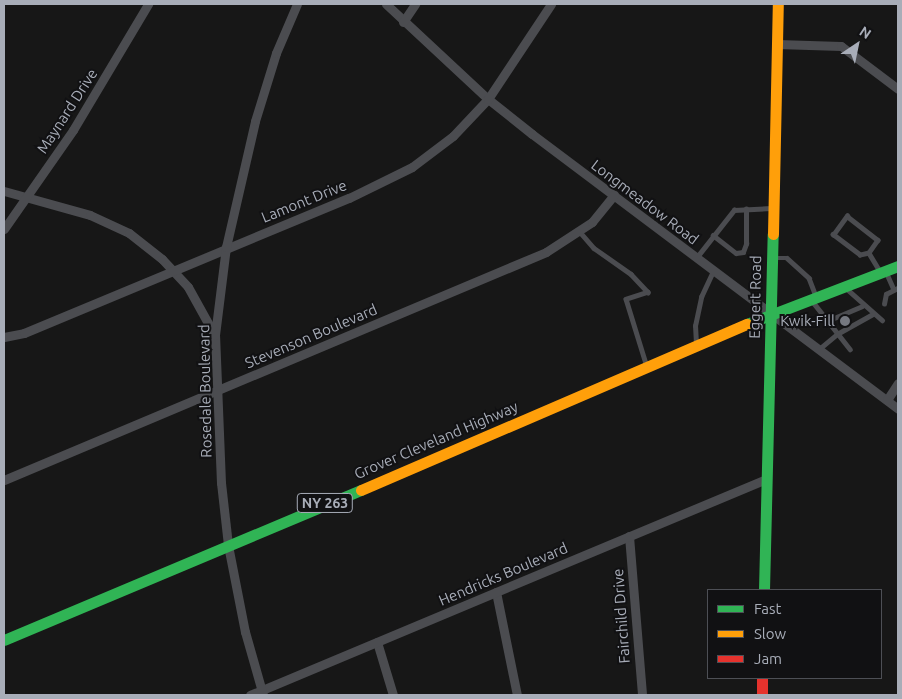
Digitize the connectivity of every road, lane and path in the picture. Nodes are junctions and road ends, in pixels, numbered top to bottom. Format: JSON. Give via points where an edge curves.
{"nodes":[{"id":1,"x":148,"y":4,"type":"edge"},
{"id":2,"x":297,"y":4,"type":"edge"},
{"id":3,"x":386,"y":4,"type":"edge"},
{"id":4,"x":415,"y":4,"type":"edge"},
{"id":5,"x":551,"y":4,"type":"edge"},
{"id":6,"x":778,"y":4,"type":"edge"},
{"id":7,"x":403,"y":22,"type":"junction"},
{"id":8,"x":777,"y":44,"type":"junction"},
{"id":9,"x":898,"y":89,"type":"edge"},
{"id":10,"x":488,"y":99,"type":"junction"},
{"id":11,"x":4,"y":191,"type":"edge"},
{"id":12,"x":614,"y":195,"type":"junction"},
{"id":13,"x":26,"y":198,"type":"junction"},
{"id":14,"x":772,"y":208,"type":"junction"},
{"id":15,"x":746,"y":209,"type":"junction"},
{"id":16,"x":4,"y":230,"type":"edge"},
{"id":17,"x":580,"y":232,"type":"junction"},
{"id":18,"x":714,"y":235,"type":"junction"},
{"id":19,"x":226,"y":247,"type":"junction"},
{"id":20,"x":869,"y":253,"type":"junction"},
{"id":21,"x":696,"y":258,"type":"junction"},
{"id":22,"x":771,"y":258,"type":"junction"},
{"id":23,"x":898,"y":266,"type":"edge"},
{"id":24,"x":172,"y":269,"type":"junction"},
{"id":25,"x":714,"y":271,"type":"junction"},
{"id":26,"x":883,"y":271,"type":"junction"},
{"id":27,"x":844,"y":286,"type":"junction"},
{"id":28,"x":896,"y":289,"type":"edge"},
{"id":29,"x":814,"y":298,"type":"junction"},
{"id":30,"x":884,"y":304,"type":"dead end"},
{"id":31,"x":862,"y":306,"type":"junction"},
{"id":32,"x":769,"y":314,"type":"junction"},
{"id":33,"x":873,"y":314,"type":"junction"},
{"id":34,"x":882,"y":320,"type":"dead end"},
{"id":35,"x":827,"y":321,"type":"junction"},
{"id":36,"x":837,"y":334,"type":"junction"},
{"id":37,"x":215,"y":335,"type":"junction"},
{"id":38,"x":4,"y":337,"type":"edge"},
{"id":39,"x":696,"y":348,"type":"junction"},
{"id":40,"x":818,"y":350,"type":"junction"},
{"id":41,"x":850,"y":350,"type":"dead end"},
{"id":42,"x":648,"y":369,"type":"junction"},
{"id":43,"x":898,"y":383,"type":"edge"},
{"id":44,"x":219,"y":390,"type":"junction"},
{"id":45,"x":887,"y":400,"type":"junction"},
{"id":46,"x":898,"y":409,"type":"edge"},
{"id":47,"x":766,"y":479,"type":"junction"},
{"id":48,"x":4,"y":480,"type":"edge"},
{"id":49,"x":629,"y":536,"type":"junction"},
{"id":50,"x":228,"y":545,"type":"junction"},
{"id":51,"x":764,"y":589,"type":"edge"},
{"id":52,"x":496,"y":592,"type":"junction"},
{"id":53,"x":4,"y":640,"type":"edge"},
{"id":54,"x":377,"y":642,"type":"junction"},
{"id":55,"x":762,"y":679,"type":"edge"},
{"id":56,"x":262,"y":693,"type":"edge"},
{"id":57,"x":250,"y":695,"type":"edge"},
{"id":58,"x":393,"y":695,"type":"edge"},
{"id":59,"x":517,"y":695,"type":"edge"},
{"id":60,"x":642,"y":695,"type":"edge"},
{"id":61,"x":762,"y":695,"type":"edge"}],
"edges":[{"from":1,"to":13,"type":"street","name":"Maynard Drive","via":[[84,112]]},
{"from":2,"to":19,"type":"street","name":"Rosedale Boulevard","via":[[259,106]]},
{"from":3,"to":7,"type":"street","name":"Longmeadow Road"},
{"from":4,"to":7,"type":"street"},
{"from":5,"to":10,"type":"street","name":"Lamont Drive"},
{"from":6,"to":8,"type":"main road","name":"Eggert Road"},
{"from":7,"to":10,"type":"street","name":"Longmeadow Road"},
{"from":8,"to":9,"type":"street","via":[[842,46]]},
{"from":8,"to":14,"type":"main road","name":"Eggert Road"},
{"from":10,"to":12,"type":"street","name":"Longmeadow Road"},
{"from":10,"to":19,"type":"street","name":"Lamont Drive","via":[[453,136],[392,178]]},
{"from":11,"to":13,"type":"street"},
{"from":12,"to":17,"type":"street","name":"Stevenson Boulevard"},
{"from":12,"to":21,"type":"street","name":"Longmeadow Road"},
{"from":13,"to":16,"type":"street","name":"Maynard Drive"},
{"from":13,"to":24,"type":"street","via":[[111,222],[146,245]]},
{"from":14,"to":15,"type":"lane"},
{"from":14,"to":22,"type":"main road","name":"Eggert Road"},
{"from":15,"to":18,"type":"lane","via":[[734,210]]},
{"from":15,"to":18,"type":"lane","via":[[746,244],[742,252],[736,253]]},
{"from":17,"to":42,"type":"lane","via":[[594,248],[631,274],[648,292],[626,299]]},
{"from":17,"to":44,"type":"street","name":"Stevenson Boulevard","via":[[546,252]]},
{"from":18,"to":21,"type":"lane"},
{"from":19,"to":24,"type":"street","name":"Lamont Drive"},
{"from":19,"to":37,"type":"street","name":"Rosedale Boulevard"},
{"from":20,"to":20,"type":"lane","via":[[878,240],[847,216],[833,236],[860,256]]},
{"from":20,"to":26,"type":"lane"},
{"from":21,"to":25,"type":"street","name":"Longmeadow Road"},
{"from":22,"to":29,"type":"lane","via":[[788,258],[809,278]]},
{"from":22,"to":32,"type":"main road","name":"Eggert Road"},
{"from":23,"to":26,"type":"main road","number":"NY 263"},
{"from":24,"to":37,"type":"street","via":[[188,287]]},
{"from":24,"to":38,"type":"street","name":"Lamont Drive","via":[[24,333]]},
{"from":25,"to":32,"type":"street","name":"Longmeadow Road"},
{"from":25,"to":39,"type":"lane","via":[[701,297],[695,326]]},
{"from":26,"to":27,"type":"main road","number":"NY 263"},
{"from":26,"to":28,"type":"lane"},
{"from":27,"to":29,"type":"main road","number":"NY 263"},
{"from":27,"to":31,"type":"lane"},
{"from":28,"to":30,"type":"lane","via":[[886,294]]},
{"from":29,"to":32,"type":"main road","number":"NY 263"},
{"from":29,"to":35,"type":"lane"},
{"from":31,"to":33,"type":"lane"},
{"from":31,"to":35,"type":"lane"},
{"from":32,"to":39,"type":"main road","name":"Grover Cleveland Highway","number":"NY 263"},
{"from":32,"to":40,"type":"street","name":"Longmeadow Road"},
{"from":32,"to":47,"type":"main road","name":"Eggert Road"},
{"from":33,"to":34,"type":"lane"},
{"from":33,"to":36,"type":"lane"},
{"from":35,"to":36,"type":"lane"},
{"from":36,"to":40,"type":"lane"},
{"from":36,"to":41,"type":"lane"},
{"from":37,"to":44,"type":"street","name":"Rosedale Boulevard"},
{"from":39,"to":42,"type":"main road","name":"Grover Cleveland Highway","number":"NY 263"},
{"from":40,"to":45,"type":"street","name":"Longmeadow Road"},
{"from":42,"to":50,"type":"main road","name":"Grover Cleveland Highway","number":"NY 263"},
{"from":43,"to":45,"type":"street"},
{"from":44,"to":48,"type":"street","name":"Stevenson Boulevard"},
{"from":44,"to":50,"type":"street","name":"Rosedale Boulevard","via":[[221,483]]},
{"from":45,"to":46,"type":"street","name":"Longmeadow Road"},
{"from":47,"to":49,"type":"street","name":"Hendricks Boulevard"},
{"from":47,"to":51,"type":"main road","name":"Eggert Road"},
{"from":49,"to":52,"type":"street","name":"Hendricks Boulevard"},
{"from":49,"to":60,"type":"street","name":"Fairchild Drive"},
{"from":50,"to":53,"type":"main road","name":"Grover Cleveland Highway","number":"NY 263"},
{"from":50,"to":56,"type":"street","name":"Rosedale Boulevard"},
{"from":52,"to":54,"type":"street","name":"Hendricks Boulevard"},
{"from":52,"to":59,"type":"street"},
{"from":54,"to":56,"type":"street","name":"Hendricks Boulevard"},
{"from":54,"to":58,"type":"street"},
{"from":55,"to":61,"type":"main road"},
{"from":56,"to":57,"type":"street","name":"Hendricks Boulevard"}]}
